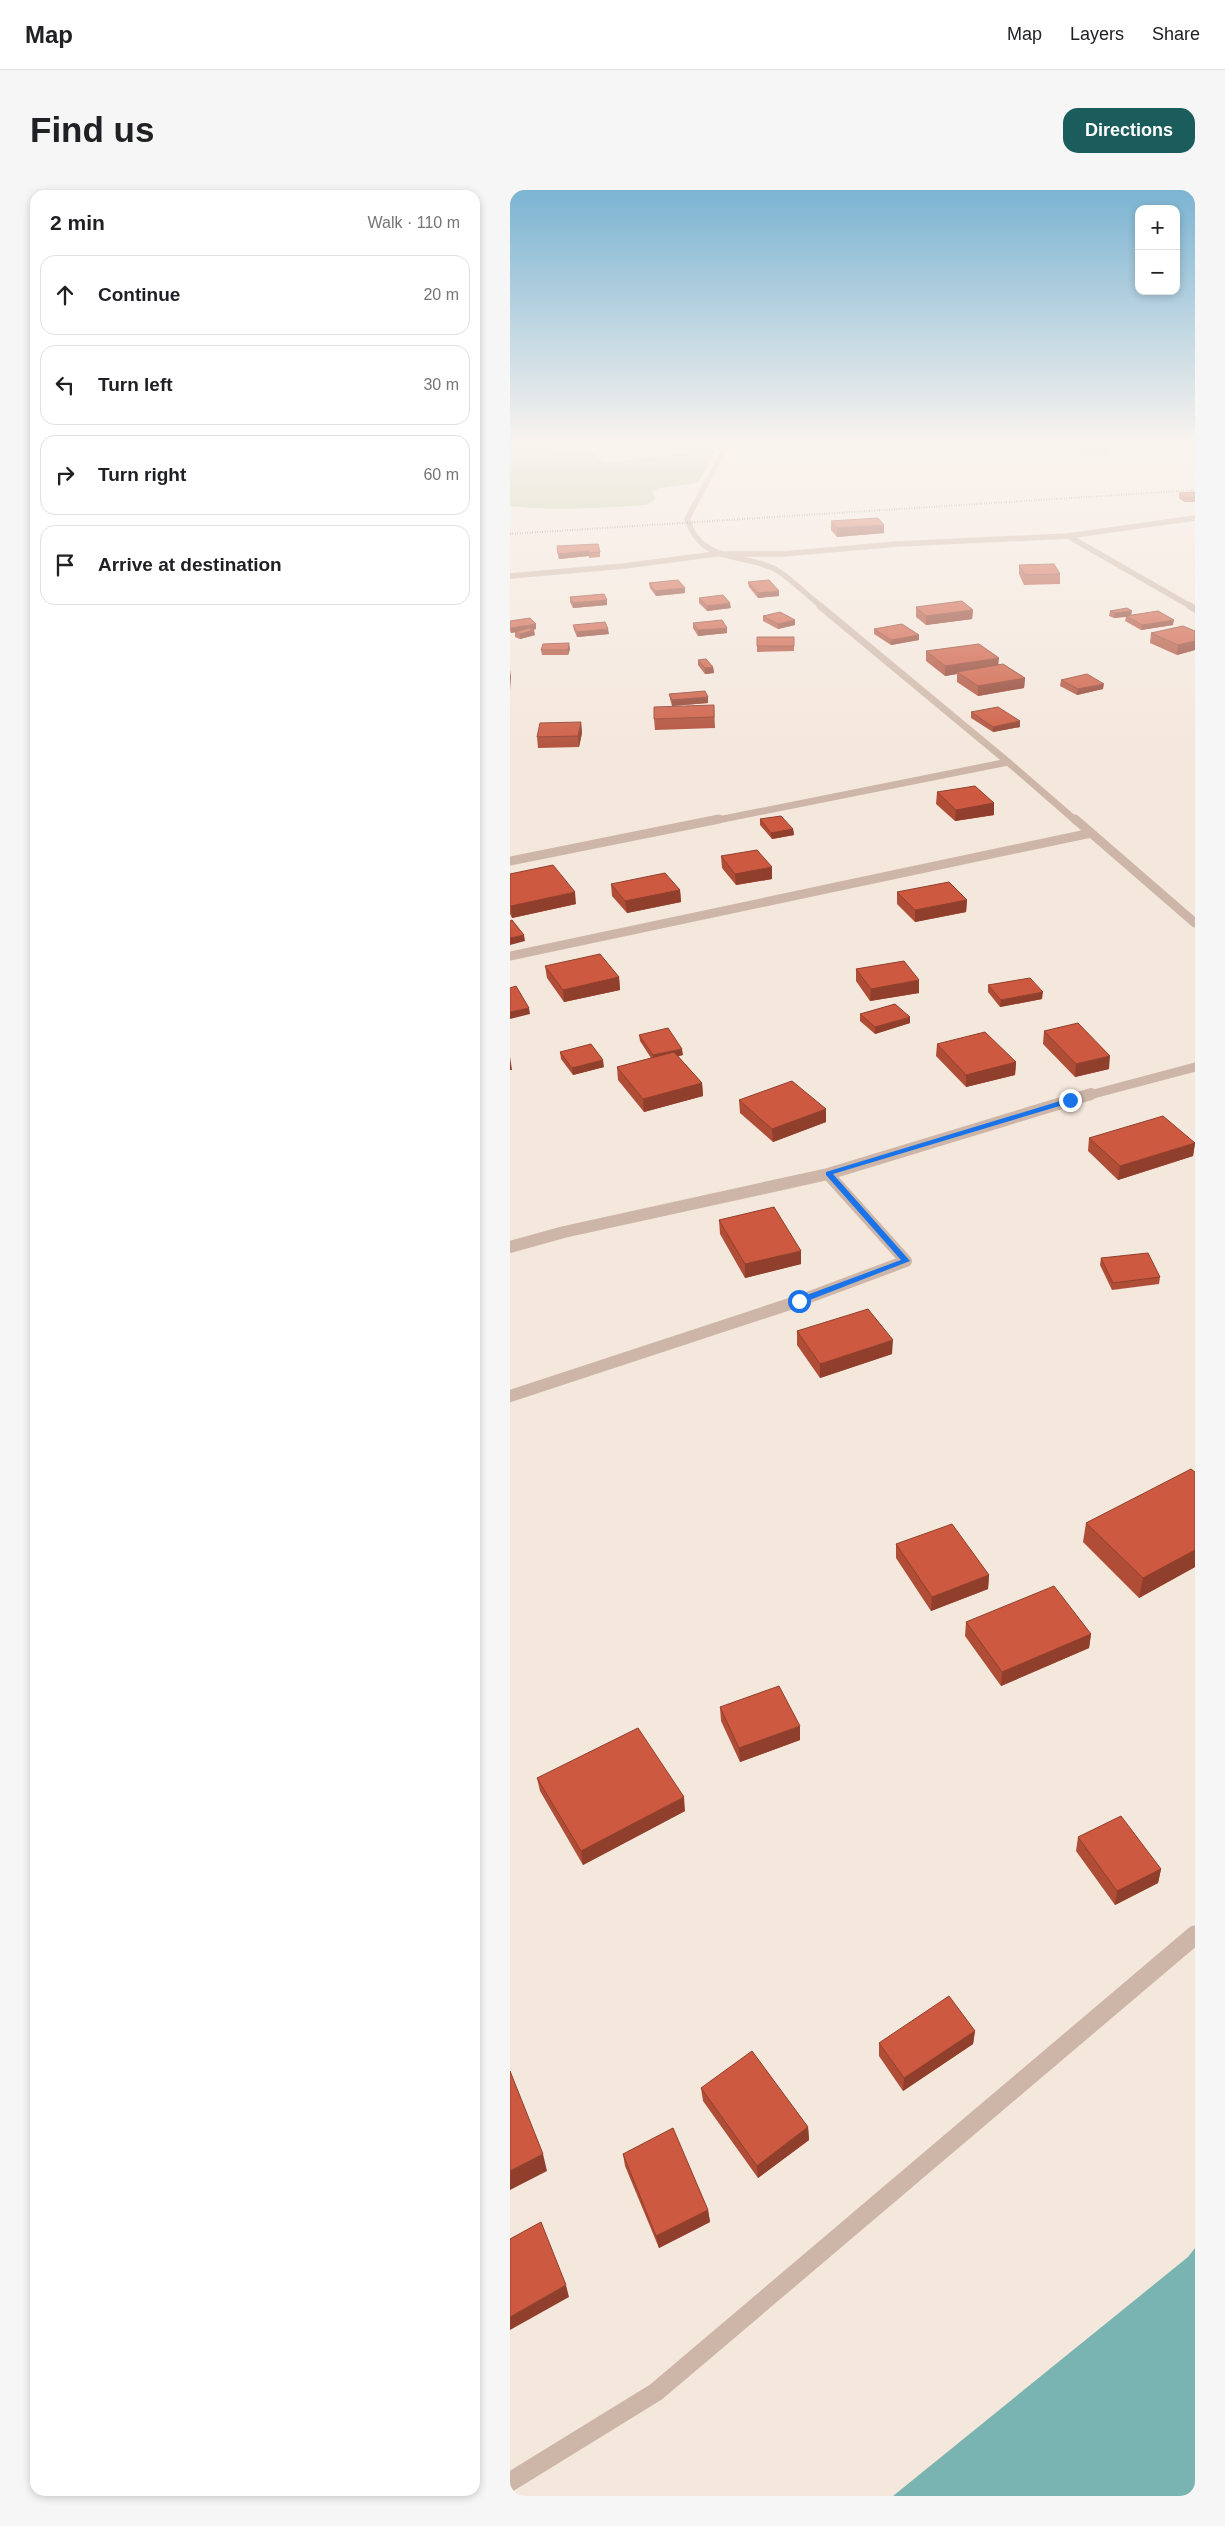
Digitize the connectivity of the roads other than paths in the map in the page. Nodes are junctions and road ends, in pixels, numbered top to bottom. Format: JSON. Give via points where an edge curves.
{"nodes":[{"id":1,"x":710,"y":549,"type":"edge"},
{"id":2,"x":844,"y":549,"type":"edge"},
{"id":3,"x":1090,"y":549,"type":"edge"},
{"id":4,"x":716,"y":554,"type":"junction"},
{"id":5,"x":510,"y":576,"type":"edge"},
{"id":6,"x":1195,"y":609,"type":"edge"},
{"id":7,"x":1008,"y":762,"type":"junction"},
{"id":8,"x":1091,"y":833,"type":"junction"},
{"id":9,"x":510,"y":861,"type":"edge"},
{"id":10,"x":1195,"y":924,"type":"edge"},
{"id":11,"x":510,"y":956,"type":"edge"},
{"id":12,"x":1195,"y":1067,"type":"edge"},
{"id":13,"x":828,"y":1174,"type":"junction"},
{"id":14,"x":510,"y":1247,"type":"edge"},
{"id":15,"x":510,"y":1396,"type":"edge"},
{"id":16,"x":1195,"y":1935,"type":"edge"},
{"id":17,"x":510,"y":2482,"type":"edge"}],
"edges":[{"from":1,"to":4,"type":"street"},
{"from":2,"to":4,"type":"street","via":[[783,554]]},
{"from":3,"to":6,"type":"street"},
{"from":4,"to":5,"type":"street"},
{"from":4,"to":7,"type":"street","via":[[774,568]]},
{"from":7,"to":8,"type":"street"},
{"from":7,"to":9,"type":"street"},
{"from":8,"to":10,"type":"street"},
{"from":8,"to":11,"type":"street"},
{"from":12,"to":13,"type":"street","via":[[1070,1100]]},
{"from":13,"to":14,"type":"street","via":[[564,1232]]},
{"from":13,"to":15,"type":"street","via":[[906,1261],[799,1301]]},
{"from":16,"to":17,"type":"street","via":[[656,2392]]}]}
